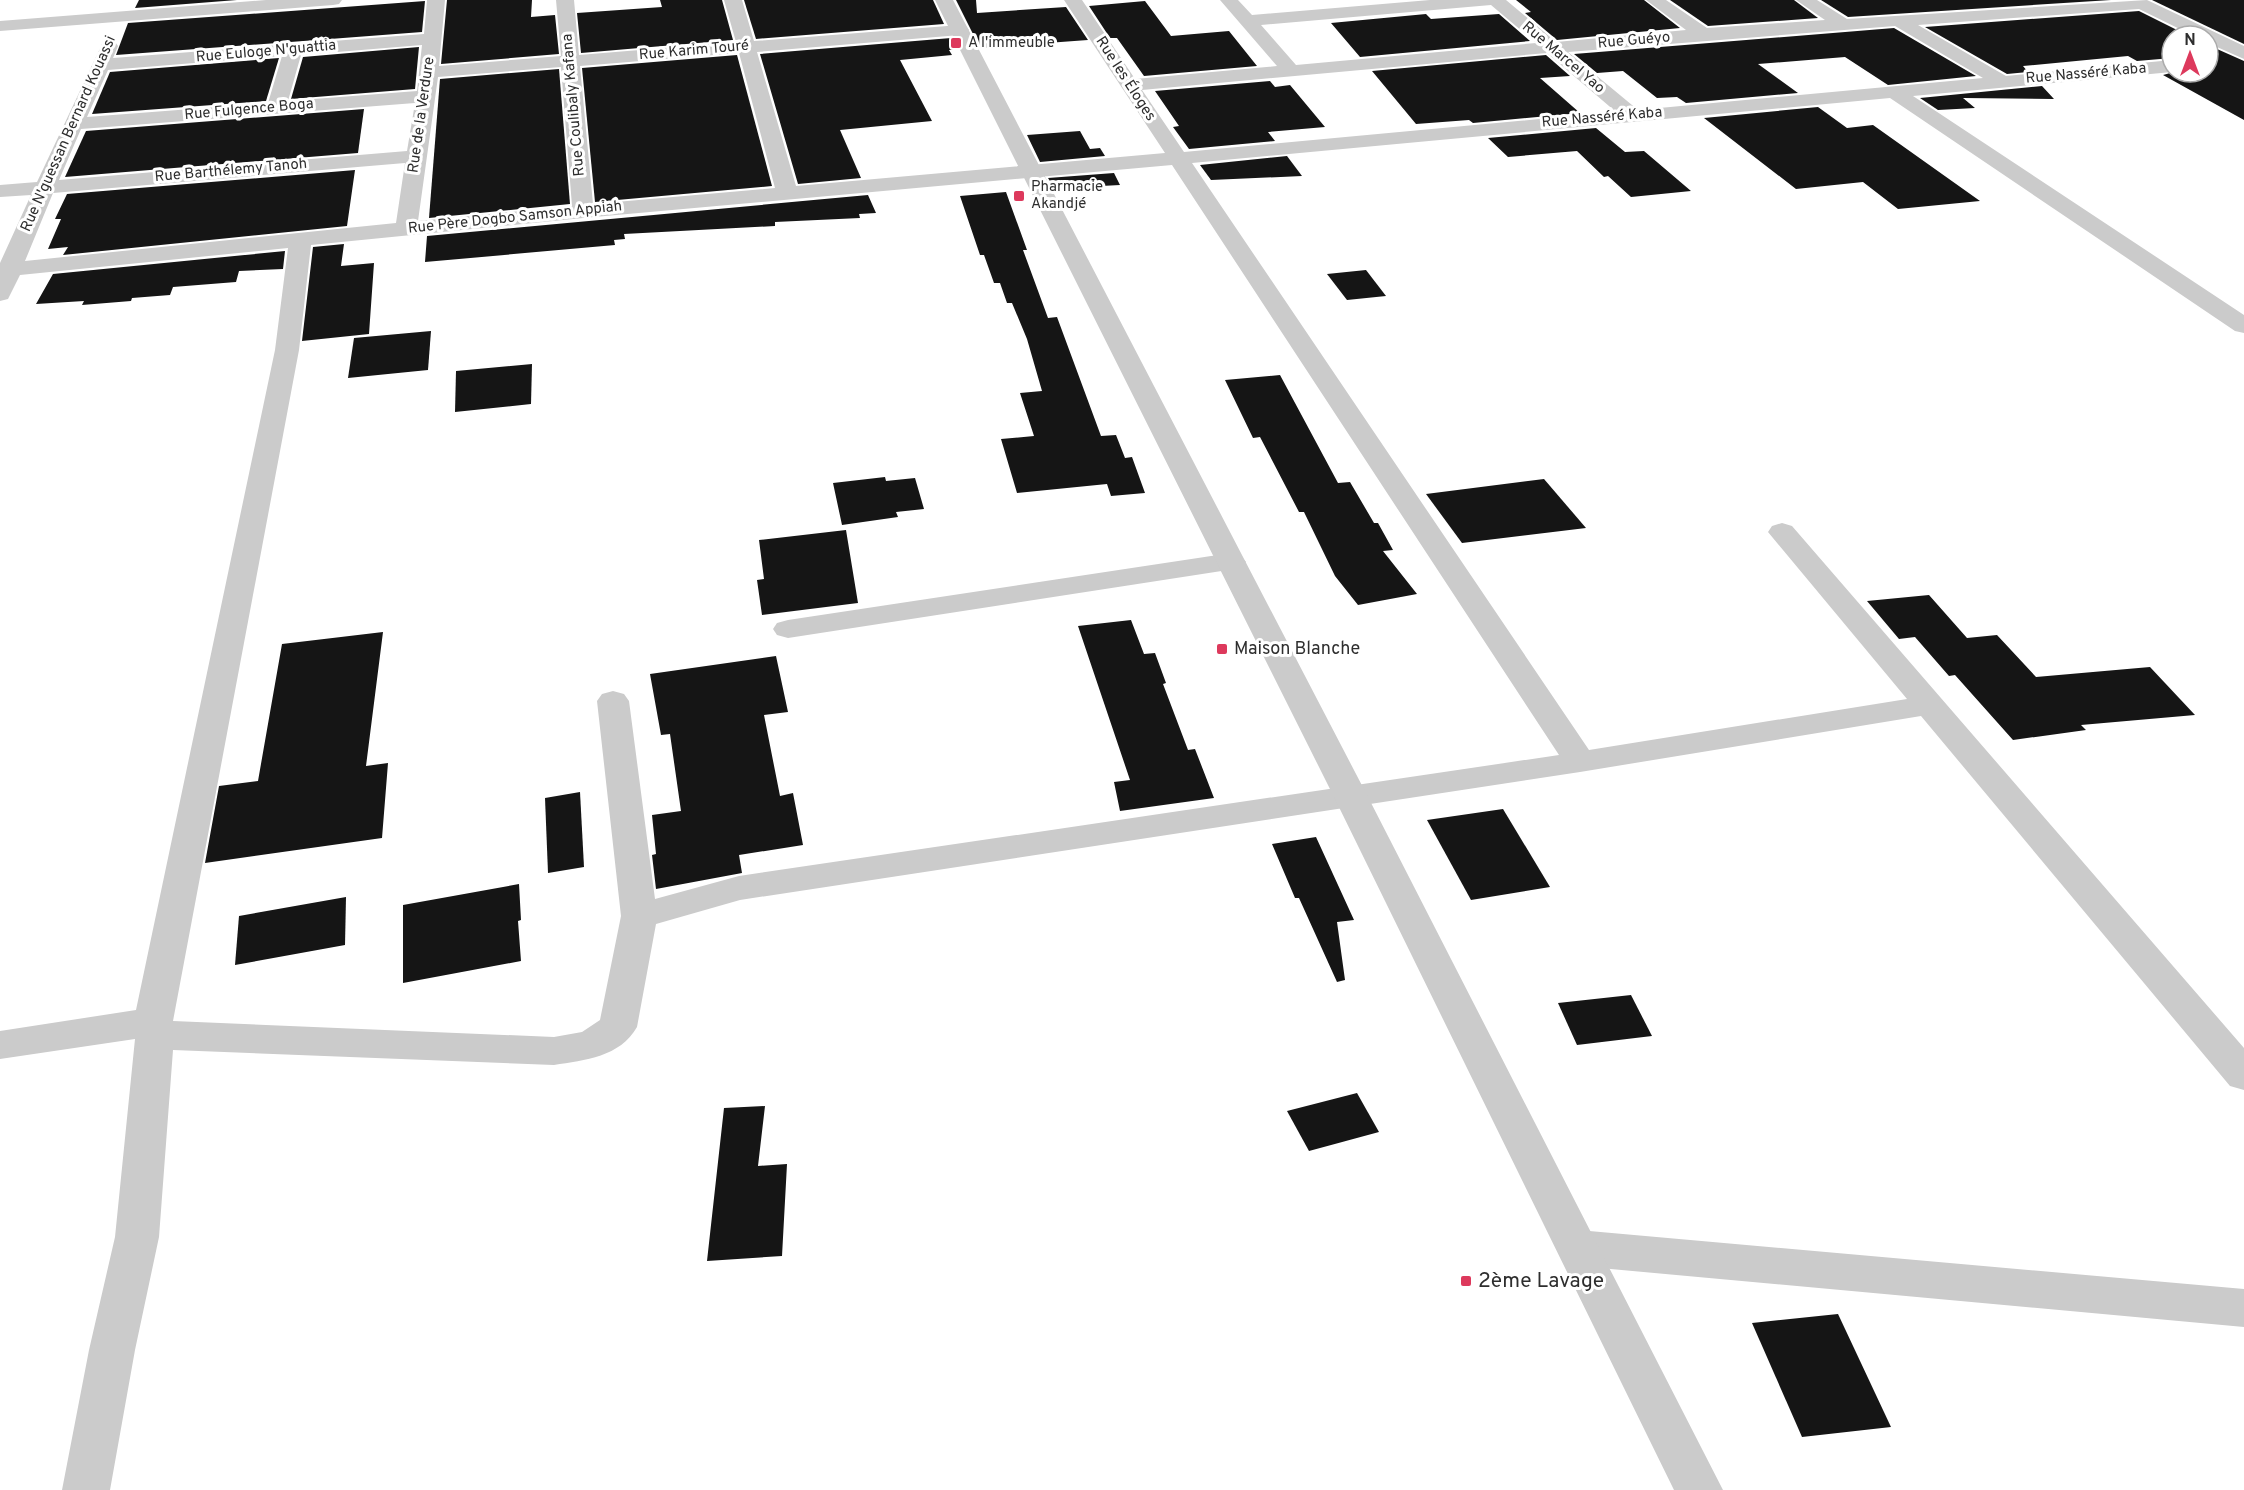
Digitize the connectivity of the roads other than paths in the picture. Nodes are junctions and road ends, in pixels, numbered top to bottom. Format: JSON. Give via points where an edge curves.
{"nodes":[{"id":1,"x":333,"y":0,"type":"edge"},
{"id":2,"x":436,"y":0,"type":"edge"},
{"id":3,"x":565,"y":0,"type":"edge"},
{"id":4,"x":733,"y":0,"type":"edge"},
{"id":5,"x":944,"y":0,"type":"edge"},
{"id":6,"x":1073,"y":0,"type":"edge"},
{"id":7,"x":1229,"y":0,"type":"edge"},
{"id":8,"x":1490,"y":0,"type":"edge"},
{"id":9,"x":1495,"y":0,"type":"edge"},
{"id":10,"x":1655,"y":0,"type":"edge"},
{"id":11,"x":1805,"y":0,"type":"edge"},
{"id":12,"x":1974,"y":0,"type":"edge"},
{"id":13,"x":301,"y":1,"type":"edge"},
{"id":14,"x":2136,"y":2,"type":"edge"},
{"id":15,"x":126,"y":8,"type":"edge"},
{"id":16,"x":2002,"y":15,"type":"junction"},
{"id":17,"x":1898,"y":20,"type":"junction"},
{"id":18,"x":1248,"y":21,"type":"junction"},
{"id":19,"x":1840,"y":23,"type":"junction"},
{"id":20,"x":2183,"y":24,"type":"edge"},
{"id":21,"x":0,"y":26,"type":"edge"},
{"id":22,"x":960,"y":30,"type":"junction"},
{"id":23,"x":1703,"y":34,"type":"junction"},
{"id":24,"x":432,"y":39,"type":"junction"},
{"id":25,"x":2220,"y":42,"type":"edge"},
{"id":26,"x":746,"y":47,"type":"junction"},
{"id":27,"x":1550,"y":48,"type":"junction"},
{"id":28,"x":293,"y":50,"type":"junction"},
{"id":29,"x":2244,"y":53,"type":"edge"},
{"id":30,"x":2244,"y":59,"type":"edge"},
{"id":31,"x":2220,"y":61,"type":"edge"},
{"id":32,"x":569,"y":62,"type":"junction"},
{"id":33,"x":100,"y":65,"type":"junction"},
{"id":34,"x":2160,"y":67,"type":"edge"},
{"id":35,"x":1291,"y":71,"type":"junction"},
{"id":36,"x":429,"y":72,"type":"junction"},
{"id":37,"x":2002,"y":81,"type":"junction"},
{"id":38,"x":1130,"y":85,"type":"junction"},
{"id":39,"x":1893,"y":91,"type":"junction"},
{"id":40,"x":425,"y":96,"type":"junction"},
{"id":41,"x":276,"y":108,"type":"junction"},
{"id":42,"x":1632,"y":116,"type":"junction"},
{"id":43,"x":73,"y":124,"type":"junction"},
{"id":44,"x":417,"y":156,"type":"junction"},
{"id":45,"x":1177,"y":158,"type":"junction"},
{"id":46,"x":1031,"y":172,"type":"junction"},
{"id":47,"x":45,"y":187,"type":"junction"},
{"id":48,"x":0,"y":191,"type":"edge"},
{"id":49,"x":787,"y":192,"type":"junction"},
{"id":50,"x":583,"y":210,"type":"junction"},
{"id":51,"x":406,"y":229,"type":"junction"},
{"id":52,"x":300,"y":240,"type":"junction"},
{"id":53,"x":5,"y":269,"type":"edge"},
{"id":54,"x":0,"y":294,"type":"edge"},
{"id":55,"x":2244,"y":326,"type":"edge"},
{"id":56,"x":1782,"y":532,"type":"dead end"},
{"id":57,"x":1231,"y":562,"type":"junction"},
{"id":58,"x":788,"y":629,"type":"dead end"},
{"id":59,"x":613,"y":702,"type":"dead end"},
{"id":60,"x":1929,"y":705,"type":"junction"},
{"id":61,"x":1580,"y":762,"type":"junction"},
{"id":62,"x":1351,"y":797,"type":"junction"},
{"id":63,"x":639,"y":916,"type":"junction"},
{"id":64,"x":154,"y":1028,"type":"junction"},
{"id":65,"x":0,"y":1045,"type":"edge"},
{"id":66,"x":2244,"y":1075,"type":"edge"},
{"id":67,"x":1578,"y":1248,"type":"junction"},
{"id":68,"x":2244,"y":1308,"type":"edge"},
{"id":69,"x":86,"y":1490,"type":"edge"},
{"id":70,"x":1699,"y":1490,"type":"edge"}],
"edges":[{"from":1,"to":13,"type":"street"},
{"from":2,"to":24,"type":"street","name":"Rue de la Verdure"},
{"from":3,"to":32,"type":"street","name":"Rue Coulibaly Kafana"},
{"from":4,"to":26,"type":"street"},
{"from":5,"to":22,"type":"street"},
{"from":6,"to":38,"type":"street","name":"Rue les Éloges"},
{"from":7,"to":18,"type":"street"},
{"from":8,"to":18,"type":"street"},
{"from":9,"to":27,"type":"street","name":"Rue Marcel Yao"},
{"from":10,"to":23,"type":"street"},
{"from":11,"to":19,"type":"street"},
{"from":12,"to":16,"type":"street"},
{"from":13,"to":15,"type":"street"},
{"from":14,"to":16,"type":"street","name":"Rue Guéyo"},
{"from":14,"to":20,"type":"street"},
{"from":15,"to":21,"type":"street"},
{"from":15,"to":33,"type":"street","name":"Rue N'guessan Bernard Kouassi"},
{"from":16,"to":17,"type":"street","name":"Rue Guéyo"},
{"from":17,"to":19,"type":"street","name":"Rue Guéyo"},
{"from":17,"to":37,"type":"street"},
{"from":18,"to":35,"type":"street"},
{"from":19,"to":23,"type":"street","name":"Rue Guéyo"},
{"from":22,"to":26,"type":"street","name":"Rue Karim Touré"},
{"from":22,"to":46,"type":"street"},
{"from":23,"to":27,"type":"street","name":"Rue Guéyo"},
{"from":24,"to":28,"type":"street","name":"Rue Euloge N'guattia"},
{"from":24,"to":36,"type":"street","name":"Rue de la Verdure"},
{"from":25,"to":29,"type":"street"},
{"from":26,"to":32,"type":"street","name":"Rue Karim Touré"},
{"from":26,"to":49,"type":"street"},
{"from":27,"to":35,"type":"street","name":"Rue Guéyo"},
{"from":27,"to":42,"type":"street","name":"Rue Marcel Yao"},
{"from":28,"to":33,"type":"street","name":"Rue Euloge N'guattia"},
{"from":28,"to":41,"type":"street"},
{"from":30,"to":31,"type":"street"},
{"from":32,"to":36,"type":"street","name":"Rue Karim Touré"},
{"from":32,"to":50,"type":"street","name":"Rue Coulibaly Kafana"},
{"from":33,"to":43,"type":"street","name":"Rue N'guessan Bernard Kouassi"},
{"from":34,"to":37,"type":"street","name":"Rue Nasséré Kaba"},
{"from":35,"to":38,"type":"street","name":"Rue Guéyo"},
{"from":36,"to":40,"type":"street","name":"Rue de la Verdure"},
{"from":37,"to":39,"type":"street","name":"Rue Nasséré Kaba"},
{"from":38,"to":45,"type":"street","name":"Rue les Éloges"},
{"from":39,"to":42,"type":"street","name":"Rue Nasséré Kaba"},
{"from":39,"to":55,"type":"street"},
{"from":40,"to":41,"type":"street","name":"Rue Fulgence Boga"},
{"from":40,"to":44,"type":"street","name":"Rue de la Verdure"},
{"from":41,"to":43,"type":"street","name":"Rue Fulgence Boga"},
{"from":42,"to":45,"type":"street","name":"Rue Nasséré Kaba"},
{"from":43,"to":47,"type":"street","name":"Rue N'guessan Bernard Kouassi"},
{"from":44,"to":47,"type":"street","name":"Rue Barthélemy Tanoh"},
{"from":44,"to":51,"type":"street","name":"Rue de la Verdure"},
{"from":45,"to":46,"type":"street","name":"Rue Nasséré Kaba"},
{"from":45,"to":61,"type":"street","name":"Rue les Éloges"},
{"from":46,"to":49,"type":"street","name":"Rue Père Dogbo Samson Appiah"},
{"from":46,"to":57,"type":"street"},
{"from":47,"to":48,"type":"street","name":"Rue Barthélemy Tanoh"},
{"from":47,"to":53,"type":"street","name":"Rue N'guessan Bernard Kouassi"},
{"from":49,"to":50,"type":"street","name":"Rue Père Dogbo Samson Appiah"},
{"from":50,"to":51,"type":"street","name":"Rue Père Dogbo Samson Appiah"},
{"from":51,"to":52,"type":"street","name":"Rue Père Dogbo Samson Appiah"},
{"from":52,"to":53,"type":"street","name":"Rue Père Dogbo Samson Appiah"},
{"from":52,"to":64,"type":"street","via":[[287,350]]},
{"from":53,"to":54,"type":"street","name":"Rue N'guessan Bernard Kouassi"},
{"from":56,"to":60,"type":"street"},
{"from":57,"to":58,"type":"street"},
{"from":57,"to":62,"type":"street"},
{"from":59,"to":63,"type":"street"},
{"from":60,"to":61,"type":"street"},
{"from":60,"to":66,"type":"street"},
{"from":61,"to":62,"type":"street"},
{"from":62,"to":63,"type":"street","via":[[739,888]]},
{"from":62,"to":67,"type":"street"},
{"from":63,"to":64,"type":"street","via":[[618,1027],[592,1045],[554,1051]]},
{"from":64,"to":65,"type":"street"},
{"from":64,"to":69,"type":"street","via":[[137,1237]]},
{"from":67,"to":68,"type":"street"},
{"from":67,"to":70,"type":"street"}]}
